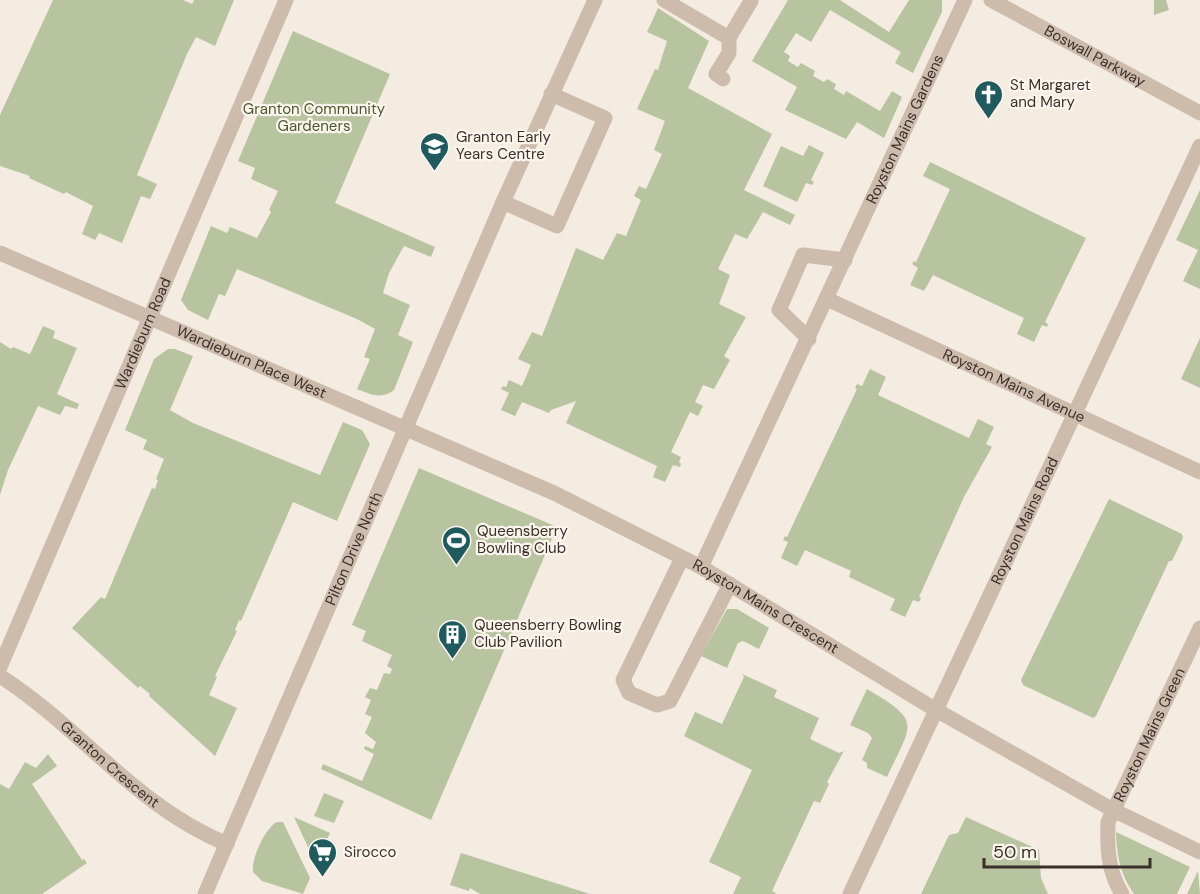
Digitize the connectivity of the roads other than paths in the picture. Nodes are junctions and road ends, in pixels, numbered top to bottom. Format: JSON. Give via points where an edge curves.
{"nodes":[{"id":1,"x":286,"y":0,"type":"edge"},
{"id":2,"x":595,"y":0,"type":"edge"},
{"id":3,"x":664,"y":0,"type":"edge"},
{"id":4,"x":965,"y":0,"type":"edge"},
{"id":5,"x":991,"y":0,"type":"edge"},
{"id":6,"x":751,"y":1,"type":"edge"},
{"id":7,"x":729,"y":38,"type":"junction"},
{"id":8,"x":723,"y":79,"type":"dead end"},
{"id":9,"x":551,"y":94,"type":"junction"},
{"id":10,"x":1200,"y":113,"type":"edge"},
{"id":11,"x":1200,"y":146,"type":"edge"},
{"id":12,"x":503,"y":202,"type":"junction"},
{"id":13,"x":0,"y":253,"type":"edge"},
{"id":14,"x":845,"y":260,"type":"junction"},
{"id":15,"x":827,"y":299,"type":"junction"},
{"id":16,"x":151,"y":317,"type":"junction"},
{"id":17,"x":809,"y":339,"type":"junction"},
{"id":18,"x":1074,"y":412,"type":"junction"},
{"id":19,"x":406,"y":428,"type":"junction"},
{"id":20,"x":1200,"y":471,"type":"edge"},
{"id":21,"x":682,"y":558,"type":"junction"},
{"id":22,"x":701,"y":567,"type":"junction"},
{"id":23,"x":730,"y":584,"type":"junction"},
{"id":24,"x":1200,"y":628,"type":"edge"},
{"id":25,"x":0,"y":666,"type":"edge"},
{"id":26,"x":0,"y":676,"type":"edge"},
{"id":27,"x":936,"y":710,"type":"junction"},
{"id":28,"x":1113,"y":810,"type":"junction"},
{"id":29,"x":226,"y":844,"type":"junction"},
{"id":30,"x":1200,"y":852,"type":"edge"},
{"id":31,"x":205,"y":894,"type":"edge"},
{"id":32,"x":850,"y":894,"type":"edge"},
{"id":33,"x":1122,"y":894,"type":"edge"}],
"edges":[{"from":1,"to":16,"type":"street","name":"Wardieburn Road"},
{"from":2,"to":9,"type":"street","name":"Pilton Drive North"},
{"from":3,"to":7,"type":"street"},
{"from":4,"to":14,"type":"street","name":"Royston Mains Gardens"},
{"from":5,"to":10,"type":"street","name":"Boswall Parkway"},
{"from":6,"to":7,"type":"street"},
{"from":7,"to":8,"type":"street","via":[[729,52],[716,74]]},
{"from":9,"to":12,"type":"street","name":"Pilton Drive North"},
{"from":9,"to":12,"type":"street","via":[[605,118],[557,226]]},
{"from":11,"to":18,"type":"street","name":"Royston Mains Road"},
{"from":12,"to":19,"type":"street","name":"Pilton Drive North"},
{"from":13,"to":16,"type":"street","name":"Wardieburn Place West"},
{"from":14,"to":15,"type":"street","name":"Royston Mains Gardens"},
{"from":14,"to":17,"type":"street","via":[[803,255],[778,310]]},
{"from":15,"to":17,"type":"street","name":"Royston Mains Gardens"},
{"from":15,"to":18,"type":"street","name":"Royston Mains Avenue"},
{"from":16,"to":19,"type":"street","name":"Wardieburn Place West"},
{"from":16,"to":25,"type":"street","name":"Wardieburn Road"},
{"from":17,"to":22,"type":"street","name":"Royston Mains Gardens"},
{"from":18,"to":20,"type":"street","name":"Royston Mains Avenue"},
{"from":18,"to":27,"type":"street","name":"Royston Mains Road"},
{"from":19,"to":21,"type":"street","name":"Royston Mains Crescent","via":[[554,493]]},
{"from":19,"to":29,"type":"street","name":"Pilton Drive North"},
{"from":21,"to":22,"type":"street","name":"Royston Mains Crescent"},
{"from":21,"to":23,"type":"street","via":[[623,680],[629,693],[657,705],[670,700]]},
{"from":22,"to":23,"type":"street","name":"Royston Mains Crescent"},
{"from":23,"to":27,"type":"street","name":"Royston Mains Crescent"},
{"from":24,"to":28,"type":"street","name":"Royston Mains Green"},
{"from":26,"to":29,"type":"street","name":"Granton Crescent","via":[[37,702],[154,804]]},
{"from":27,"to":28,"type":"street","name":"Royston Mains Crescent"},
{"from":27,"to":32,"type":"street","name":"Royston Mains Road"},
{"from":28,"to":30,"type":"street","name":"Royston Mains Crescent"},
{"from":28,"to":33,"type":"street","via":[[1108,822],[1107,854]]},
{"from":29,"to":31,"type":"street","name":"Pilton Drive North"}]}
